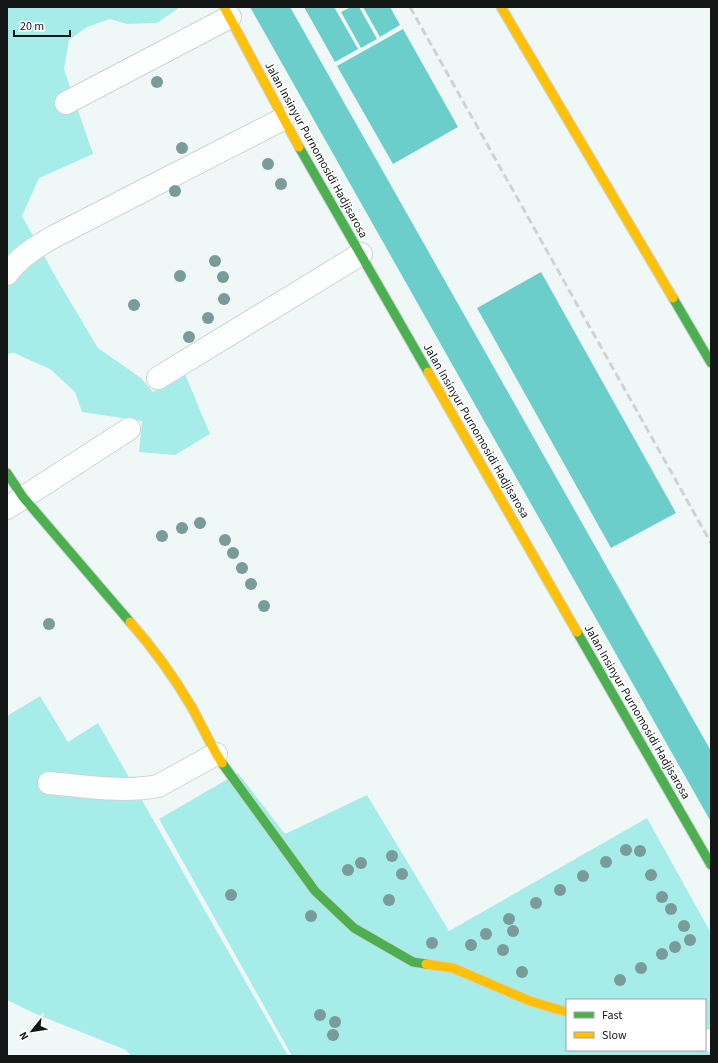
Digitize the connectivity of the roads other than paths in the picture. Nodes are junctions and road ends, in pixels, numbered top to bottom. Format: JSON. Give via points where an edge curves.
{"nodes":[{"id":1,"x":501,"y":7,"type":"edge"},
{"id":2,"x":227,"y":12,"type":"edge"},
{"id":3,"x":66,"y":103,"type":"dead end"},
{"id":4,"x":283,"y":119,"type":"junction"},
{"id":5,"x":361,"y":254,"type":"junction"},
{"id":6,"x":7,"y":274,"type":"edge"},
{"id":7,"x":711,"y":363,"type":"edge"},
{"id":8,"x":158,"y":378,"type":"dead end"},
{"id":9,"x":129,"y":429,"type":"dead end"},
{"id":10,"x":7,"y":473,"type":"edge"},
{"id":11,"x":15,"y":502,"type":"edge"},
{"id":12,"x":216,"y":754,"type":"junction"},
{"id":13,"x":49,"y":783,"type":"dead end"},
{"id":14,"x":711,"y":865,"type":"edge"},
{"id":15,"x":566,"y":1012,"type":"edge"}],
"edges":[{"from":1,"to":7,"type":"street"},
{"from":2,"to":3,"type":"street"},
{"from":2,"to":4,"type":"street","name":"Jalan Insinyur Purnomosidi Hadjisarosa"},
{"from":4,"to":5,"type":"street","name":"Jalan Insinyur Purnomosidi Hadjisarosa"},
{"from":4,"to":6,"type":"street","via":[[53,237],[31,250]]},
{"from":5,"to":8,"type":"street"},
{"from":5,"to":14,"type":"street","name":"Jalan Insinyur Purnomosidi Hadjisarosa"},
{"from":9,"to":11,"type":"street"},
{"from":10,"to":11,"type":"street"},
{"from":11,"to":12,"type":"street","via":[[151,646],[191,706]]},
{"from":12,"to":13,"type":"street","via":[[158,786],[147,788],[132,790]]},
{"from":12,"to":15,"type":"street","via":[[315,891],[354,928],[413,962],[453,968],[530,1001]]}]}
